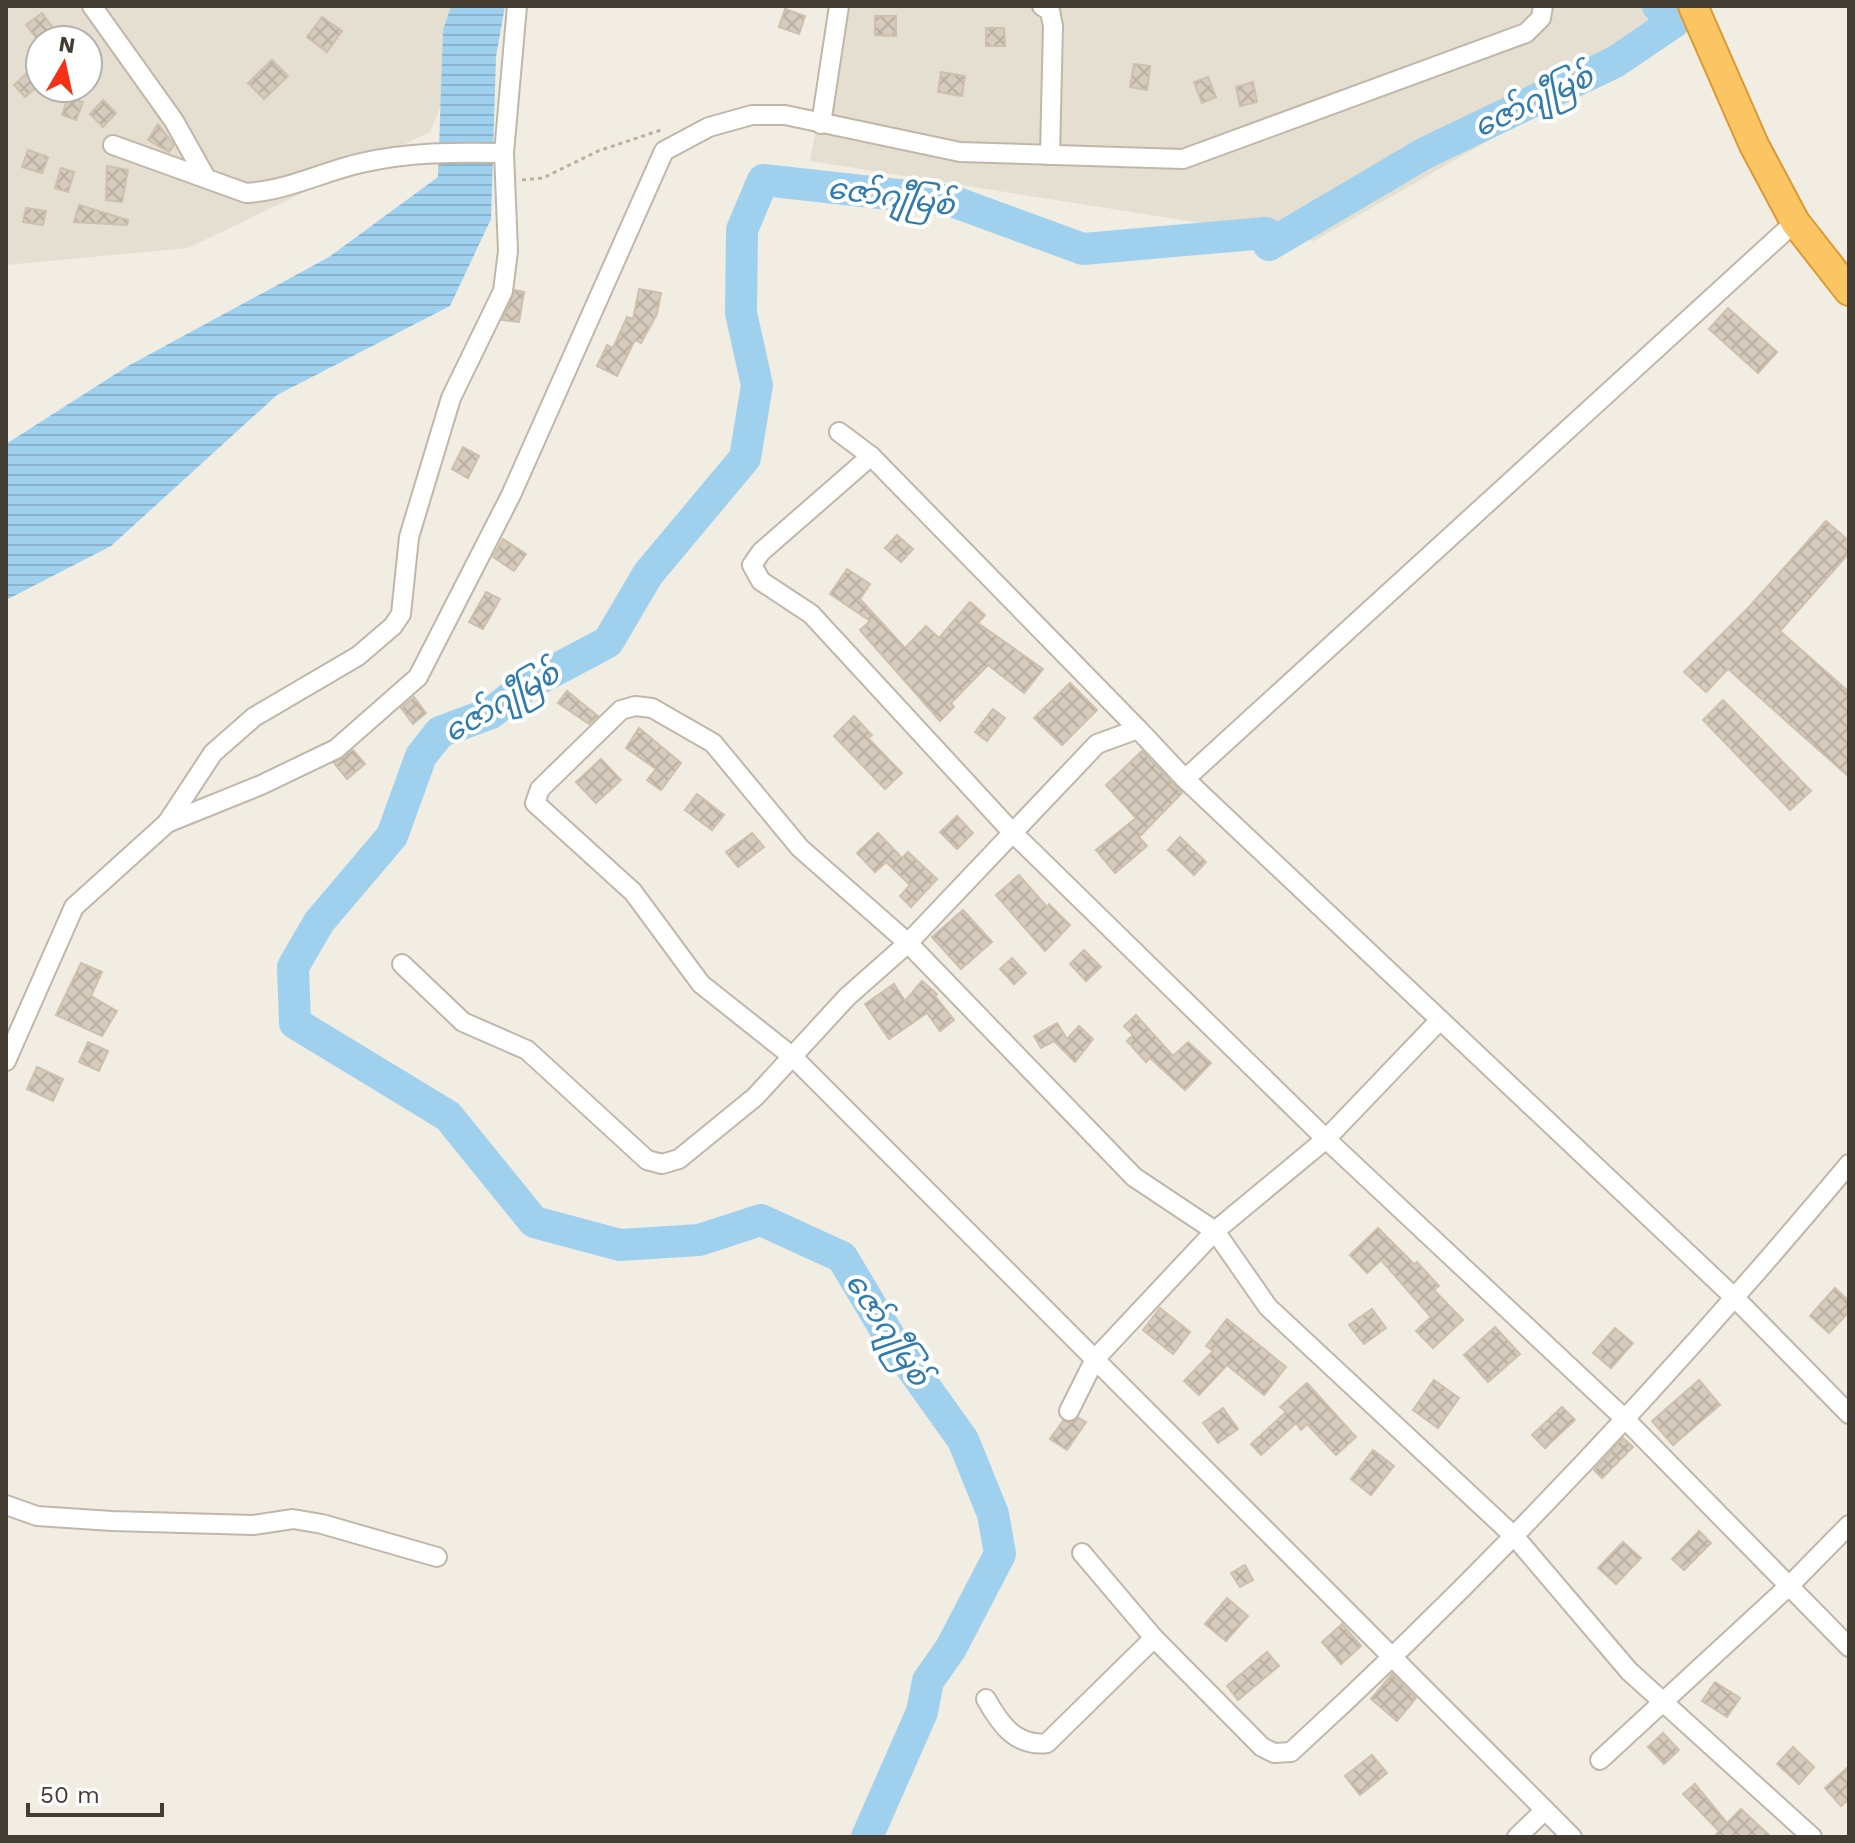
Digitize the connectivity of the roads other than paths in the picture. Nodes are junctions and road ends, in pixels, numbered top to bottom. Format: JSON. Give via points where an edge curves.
{"nodes":[{"id":1,"x":92,"y":6,"type":"edge"},
{"id":2,"x":517,"y":6,"type":"edge"},
{"id":3,"x":839,"y":6,"type":"edge"},
{"id":4,"x":1042,"y":6,"type":"edge"},
{"id":5,"x":1543,"y":6,"type":"edge"},
{"id":6,"x":1693,"y":6,"type":"edge"},
{"id":7,"x":821,"y":124,"type":"junction"},
{"id":8,"x":113,"y":145,"type":"dead end"},
{"id":9,"x":1050,"y":155,"type":"junction"},
{"id":10,"x":502,"y":159,"type":"junction"},
{"id":11,"x":206,"y":178,"type":"junction"},
{"id":12,"x":1795,"y":222,"type":"junction"},
{"id":13,"x":1849,"y":291,"type":"edge"},
{"id":14,"x":839,"y":432,"type":"dead end"},
{"id":15,"x":871,"y":456,"type":"junction"},
{"id":16,"x":1138,"y":729,"type":"junction"},
{"id":17,"x":1185,"y":779,"type":"junction"},
{"id":18,"x":167,"y":823,"type":"junction"},
{"id":19,"x":1013,"y":833,"type":"junction"},
{"id":20,"x":908,"y":943,"type":"junction"},
{"id":21,"x":402,"y":964,"type":"dead end"},
{"id":22,"x":1440,"y":1020,"type":"junction"},
{"id":23,"x":793,"y":1057,"type":"junction"},
{"id":24,"x":6,"y":1061,"type":"edge"},
{"id":25,"x":1326,"y":1139,"type":"junction"},
{"id":26,"x":1849,"y":1164,"type":"edge"},
{"id":27,"x":1215,"y":1231,"type":"junction"},
{"id":28,"x":1736,"y":1299,"type":"junction"},
{"id":29,"x":1095,"y":1359,"type":"junction"},
{"id":30,"x":1069,"y":1411,"type":"dead end"},
{"id":31,"x":1849,"y":1414,"type":"edge"},
{"id":32,"x":1625,"y":1419,"type":"junction"},
{"id":33,"x":6,"y":1505,"type":"edge"},
{"id":34,"x":1849,"y":1525,"type":"edge"},
{"id":35,"x":1515,"y":1537,"type":"junction"},
{"id":36,"x":1082,"y":1553,"type":"dead end"},
{"id":37,"x":437,"y":1557,"type":"dead end"},
{"id":38,"x":1789,"y":1586,"type":"junction"},
{"id":39,"x":1154,"y":1638,"type":"junction"},
{"id":40,"x":1849,"y":1647,"type":"edge"},
{"id":41,"x":1394,"y":1658,"type":"junction"},
{"id":42,"x":986,"y":1699,"type":"dead end"},
{"id":43,"x":1664,"y":1703,"type":"junction"},
{"id":44,"x":1600,"y":1760,"type":"dead end"},
{"id":45,"x":1545,"y":1810,"type":"junction"},
{"id":46,"x":1517,"y":1837,"type":"edge"},
{"id":47,"x":1572,"y":1837,"type":"edge"},
{"id":48,"x":1812,"y":1837,"type":"edge"}],
"edges":[{"from":1,"to":11,"type":"street","via":[[174,121]]},
{"from":2,"to":10,"type":"street"},
{"from":3,"to":7,"type":"street"},
{"from":4,"to":9,"type":"street","via":[[1050,11],[1053,26]]},
{"from":5,"to":9,"type":"street","via":[[1541,18],[1526,33],[1183,159]]},
{"from":6,"to":12,"type":"highway","via":[[1754,145]]},
{"from":7,"to":9,"type":"street","via":[[960,152]]},
{"from":7,"to":18,"type":"street","via":[[785,115],[752,115],[709,127],[664,151],[511,495],[418,677],[336,749]]},
{"from":8,"to":11,"type":"street"},
{"from":10,"to":11,"type":"street","via":[[434,151],[360,163],[266,192],[246,193]]},
{"from":10,"to":18,"type":"street","via":[[508,251],[503,291],[451,398],[409,537],[401,614],[358,656],[263,711],[213,753]]},
{"from":12,"to":13,"type":"highway"},
{"from":12,"to":17,"type":"street"},
{"from":14,"to":15,"type":"street"},
{"from":15,"to":16,"type":"street"},
{"from":15,"to":19,"type":"street","via":[[761,552],[753,571],[811,614]]},
{"from":16,"to":17,"type":"street"},
{"from":16,"to":19,"type":"street","via":[[1097,744]]},
{"from":17,"to":22,"type":"street"},
{"from":18,"to":24,"type":"street","via":[[74,907]]},
{"from":19,"to":20,"type":"street"},
{"from":19,"to":25,"type":"street"},
{"from":20,"to":23,"type":"street","via":[[847,997]]},
{"from":20,"to":23,"type":"street","via":[[800,848],[713,743],[652,708],[621,710],[540,789],[535,803],[633,892],[701,984]]},
{"from":20,"to":27,"type":"street","via":[[1134,1177]]},
{"from":21,"to":23,"type":"street","via":[[463,1022],[527,1050],[647,1160],[662,1164],[679,1159],[755,1097]]},
{"from":22,"to":25,"type":"street"},
{"from":22,"to":28,"type":"street"},
{"from":23,"to":29,"type":"street"},
{"from":25,"to":27,"type":"street"},
{"from":25,"to":32,"type":"street"},
{"from":26,"to":28,"type":"street"},
{"from":27,"to":29,"type":"street"},
{"from":27,"to":35,"type":"street","via":[[1268,1307]]},
{"from":28,"to":31,"type":"street"},
{"from":28,"to":32,"type":"street"},
{"from":29,"to":30,"type":"street"},
{"from":29,"to":41,"type":"street"},
{"from":32,"to":35,"type":"street"},
{"from":32,"to":38,"type":"street"},
{"from":33,"to":37,"type":"street","via":[[37,1516],[112,1521],[253,1525],[293,1519]]},
{"from":34,"to":38,"type":"street"},
{"from":35,"to":41,"type":"street"},
{"from":35,"to":43,"type":"street","via":[[1629,1671]]},
{"from":36,"to":39,"type":"street"},
{"from":38,"to":40,"type":"street"},
{"from":38,"to":43,"type":"street"},
{"from":39,"to":41,"type":"street","via":[[1274,1753],[1291,1752]]},
{"from":39,"to":42,"type":"street","via":[[1047,1743],[1020,1740],[999,1721]]},
{"from":41,"to":45,"type":"street"},
{"from":43,"to":44,"type":"street"},
{"from":43,"to":48,"type":"street"},
{"from":45,"to":46,"type":"street"},
{"from":45,"to":47,"type":"street"}]}
